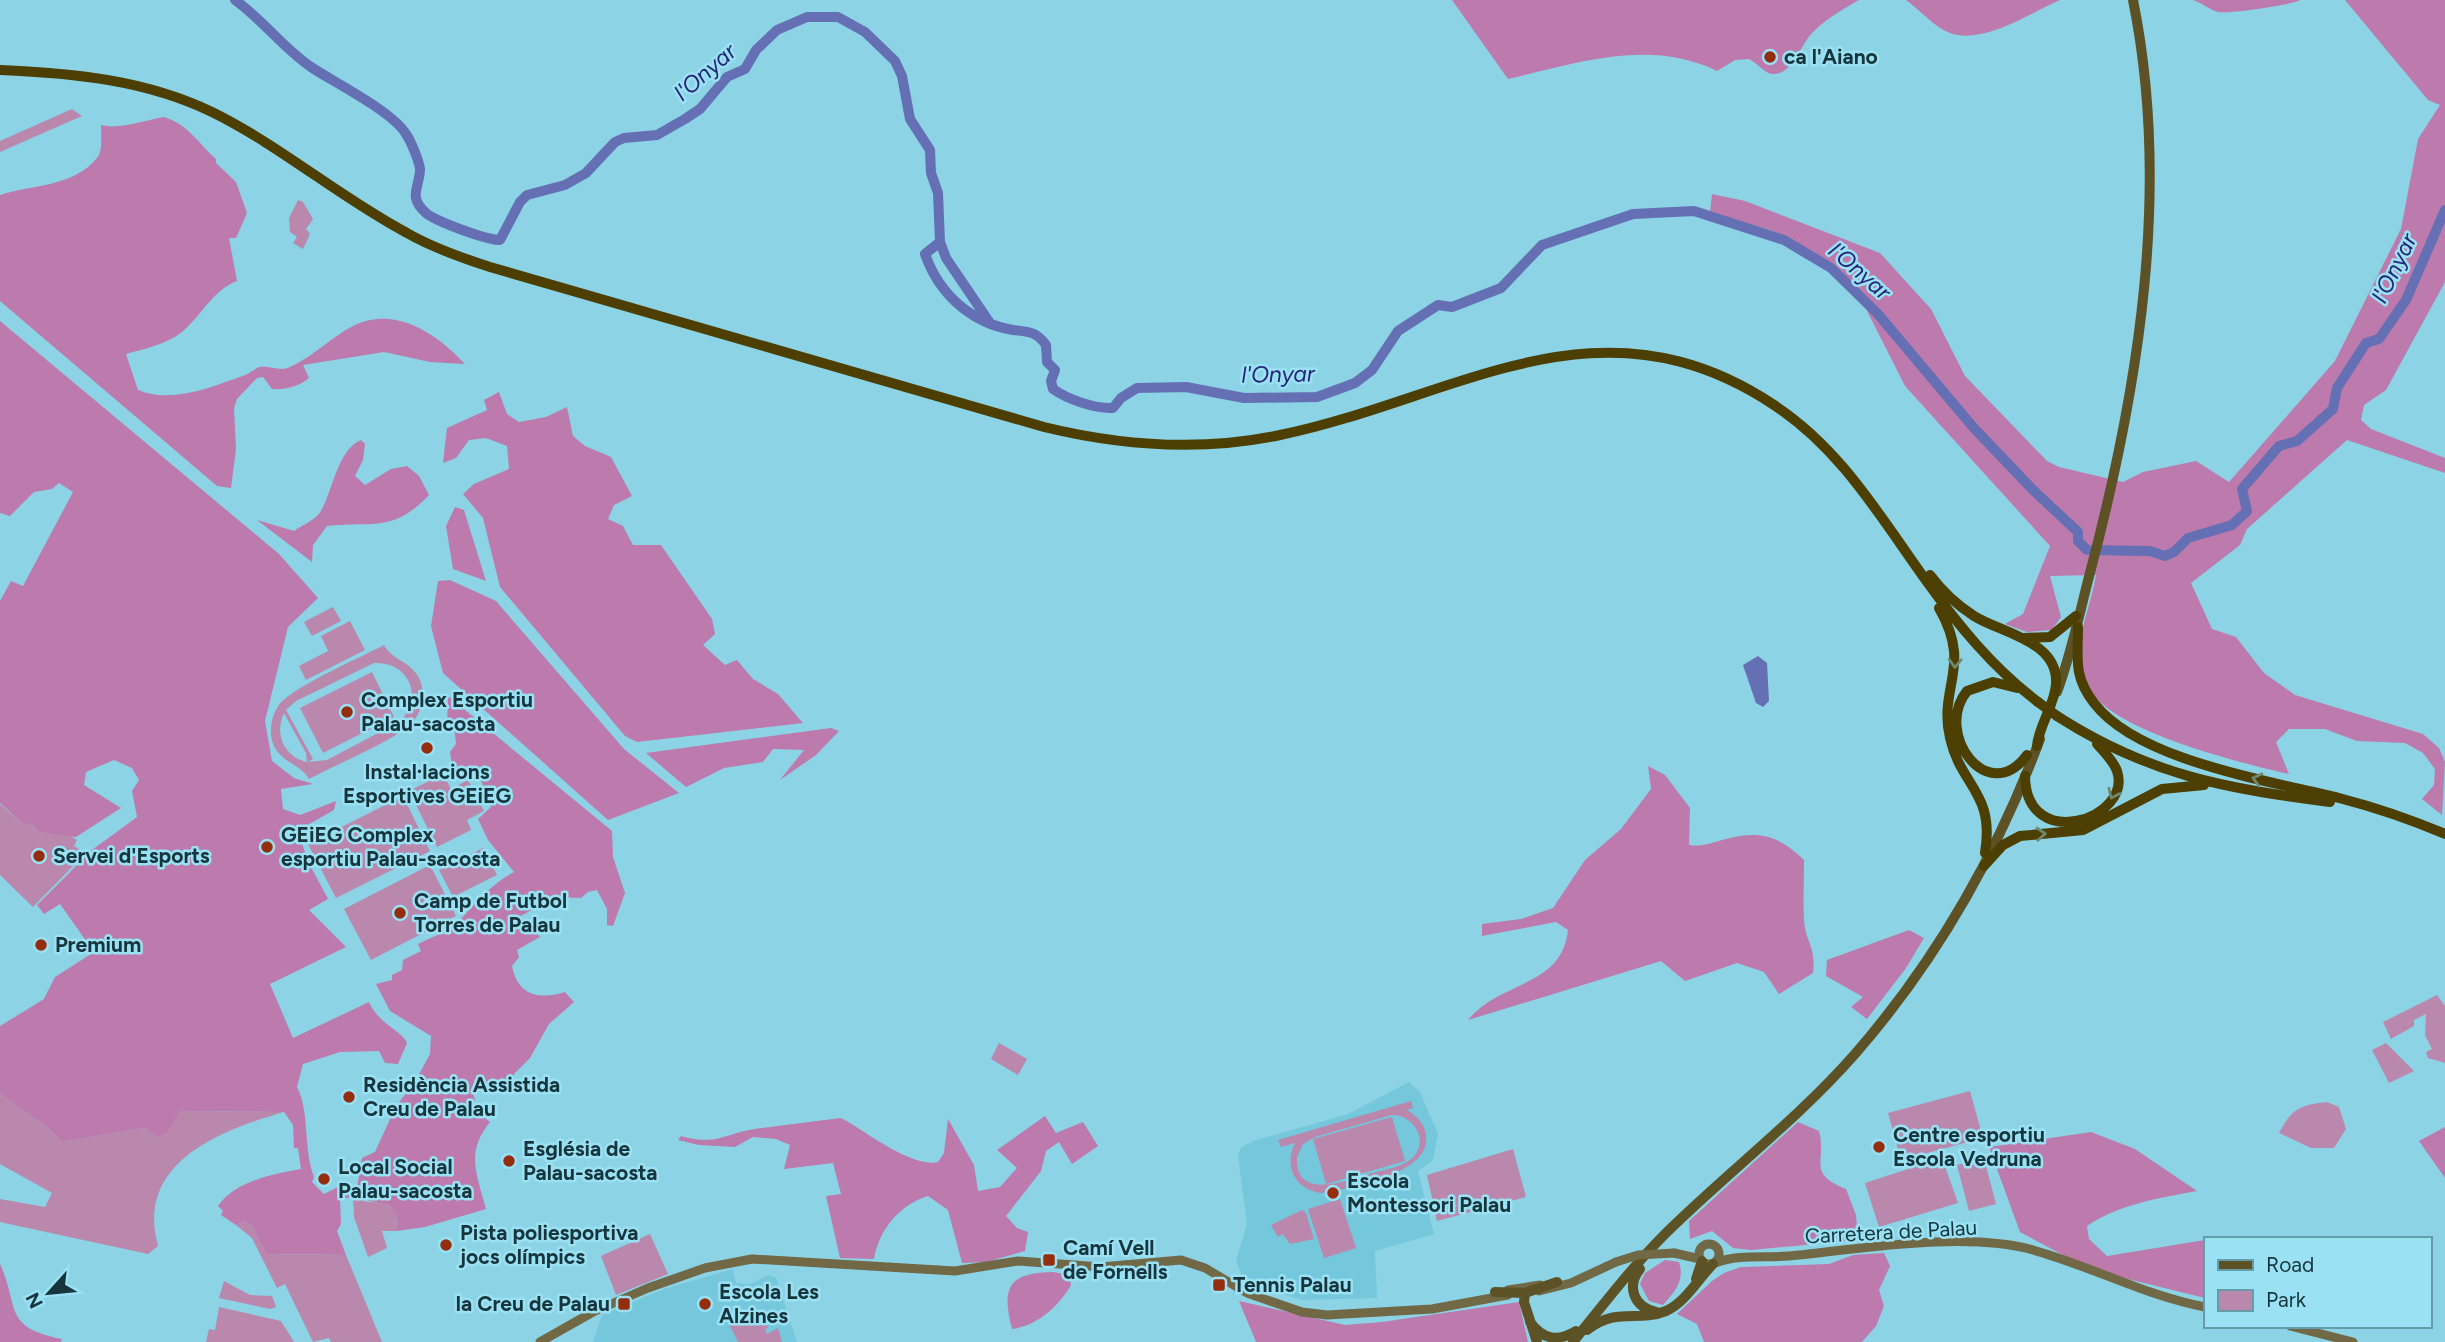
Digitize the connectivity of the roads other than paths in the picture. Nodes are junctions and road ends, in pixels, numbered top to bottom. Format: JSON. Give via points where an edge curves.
{"nodes":[{"id":1,"x":2133,"y":0,"type":"edge"},
{"id":2,"x":0,"y":70,"type":"edge"},
{"id":3,"x":1857,"y":483,"type":"junction"},
{"id":4,"x":1924,"y":578,"type":"junction"},
{"id":5,"x":2077,"y":621,"type":"junction"},
{"id":6,"x":2021,"y":638,"type":"junction"},
{"id":7,"x":2055,"y":678,"type":"junction"},
{"id":8,"x":2023,"y":690,"type":"junction"},
{"id":9,"x":2091,"y":737,"type":"junction"},
{"id":10,"x":2038,"y":746,"type":"junction"},
{"id":11,"x":2027,"y":755,"type":"junction"},
{"id":12,"x":2025,"y":776,"type":"junction"},
{"id":13,"x":2212,"y":784,"type":"junction"},
{"id":14,"x":2371,"y":809,"type":"junction"},
{"id":15,"x":2445,"y":835,"type":"edge"},
{"id":16,"x":1985,"y":853,"type":"junction"},
{"id":17,"x":1984,"y":866,"type":"junction"},
{"id":18,"x":1964,"y":900,"type":"junction"},
{"id":19,"x":1682,"y":1219,"type":"junction"},
{"id":20,"x":1702,"y":1247,"type":"junction"},
{"id":21,"x":1716,"y":1247,"type":"junction"},
{"id":22,"x":1687,"y":1254,"type":"junction"},
{"id":23,"x":1736,"y":1257,"type":"junction"},
{"id":24,"x":1701,"y":1260,"type":"junction"},
{"id":25,"x":1714,"y":1263,"type":"junction"},
{"id":26,"x":1592,"y":1273,"type":"junction"},
{"id":27,"x":1557,"y":1282,"type":"junction"},
{"id":28,"x":1695,"y":1283,"type":"junction"},
{"id":29,"x":1538,"y":1291,"type":"joint"},
{"id":30,"x":1495,"y":1292,"type":"junction"},
{"id":31,"x":1512,"y":1295,"type":"joint"},
{"id":32,"x":1527,"y":1301,"type":"junction"},
{"id":33,"x":1450,"y":1306,"type":"junction"},
{"id":34,"x":2204,"y":1307,"type":"edge"},
{"id":35,"x":1660,"y":1312,"type":"junction"},
{"id":36,"x":1592,"y":1318,"type":"junction"},
{"id":37,"x":1530,"y":1322,"type":"junction"},
{"id":38,"x":2298,"y":1328,"type":"edge"},
{"id":39,"x":540,"y":1342,"type":"edge"},
{"id":40,"x":1537,"y":1342,"type":"edge"},
{"id":41,"x":1573,"y":1342,"type":"edge"},
{"id":42,"x":2353,"y":1342,"type":"edge"}],
"edges":[{"from":1,"to":5,"type":"main road","via":[[2145,83],[2149,190],[2143,285],[2127,406]]},
{"from":2,"to":3,"type":"highway","via":[[75,74],[170,96],[240,127],[368,211],[456,256],[1077,435],[1138,444],[1238,442],[1322,425],[1515,363],[1559,355],[1623,353],[1692,366],[1757,394],[1818,439]]},
{"from":3,"to":4,"type":"highway"},
{"from":3,"to":6,"type":"highway","via":[[1949,596],[1975,617]]},
{"from":4,"to":8,"type":"highway","via":[[1976,644]]},
{"from":4,"to":16,"type":"highway","one_way":true,"via":[[1954,640],[1948,725],[1959,761],[1985,808]]},
{"from":5,"to":6,"type":"highway","via":[[2050,637]]},
{"from":5,"to":7,"type":"main road"},
{"from":5,"to":10,"type":"main road"},
{"from":14,"to":5,"type":"highway","one_way":true,"via":[[2194,761],[2123,728],[2101,711],[2082,683],[2075,654]]},
{"from":6,"to":7,"type":"highway","via":[[2048,657]]},
{"from":7,"to":10,"type":"highway"},
{"from":7,"to":11,"type":"main road"},
{"from":8,"to":9,"type":"highway","bridge":true},
{"from":8,"to":11,"type":"highway","via":[[1993,682],[1973,686],[1958,704],[1956,722],[1966,755],[1983,771],[2011,770]]},
{"from":9,"to":12,"type":"highway","one_way":true,"via":[[2113,762],[2119,780],[2116,796],[2104,809],[2072,821],[2044,818],[2031,805]]},
{"from":9,"to":13,"type":"highway","via":[[2153,766]]},
{"from":10,"to":12,"type":"main road"},
{"from":11,"to":16,"type":"main road"},
{"from":12,"to":17,"type":"main road"},
{"from":13,"to":14,"type":"highway"},
{"from":17,"to":13,"type":"highway","one_way":true,"via":[[2003,845],[2020,836],[2083,830],[2162,789]]},
{"from":14,"to":15,"type":"highway"},
{"from":16,"to":18,"type":"main road"},
{"from":17,"to":18,"type":"main road"},
{"from":18,"to":19,"type":"main road","via":[[1907,988],[1854,1055]]},
{"from":19,"to":35,"type":"main road","via":[[1633,1280],[1638,1303]]},
{"from":19,"to":36,"type":"main road","via":[[1638,1262]]},
{"from":20,"to":21,"type":"street"},
{"from":20,"to":22,"type":"street"},
{"from":20,"to":24,"type":"street"},
{"from":21,"to":23,"type":"street","name":"Carretera de Palau"},
{"from":21,"to":25,"type":"street","via":[[1720,1254]]},
{"from":22,"to":24,"type":"street"},
{"from":22,"to":26,"type":"street","bridge":true,"via":[[1638,1255]]},
{"from":23,"to":25,"type":"street","name":"Carretera de Palau"},
{"from":23,"to":34,"type":"street","name":"Carretera de Palau","via":[[1913,1244],[1992,1244],[2032,1250]]},
{"from":24,"to":25,"type":"street"},
{"from":24,"to":28,"type":"main road"},
{"from":25,"to":28,"type":"main road"},
{"from":26,"to":27,"type":"street"},
{"from":26,"to":29,"type":"street"},
{"from":27,"to":30,"type":"street"},
{"from":27,"to":32,"type":"main road"},
{"from":28,"to":35,"type":"main road","via":[[1674,1306]]},
{"from":29,"to":32,"type":"main road"},
{"from":30,"to":32,"type":"main road"},
{"from":30,"to":33,"type":"street"},
{"from":31,"to":32,"type":"main road"},
{"from":31,"to":33,"type":"street"},
{"from":32,"to":37,"type":"main road"},
{"from":33,"to":39,"type":"street","via":[[1343,1315],[1309,1313],[1247,1293],[1205,1268],[1181,1260],[1101,1267],[1018,1261],[955,1271],[760,1259],[686,1273],[593,1312]]},
{"from":35,"to":41,"type":"main road","via":[[1612,1316]]},
{"from":36,"to":37,"type":"main road","via":[[1571,1336],[1557,1340],[1539,1334]]},
{"from":36,"to":41,"type":"main road"},
{"from":37,"to":40,"type":"main road"},
{"from":38,"to":42,"type":"street"}]}
